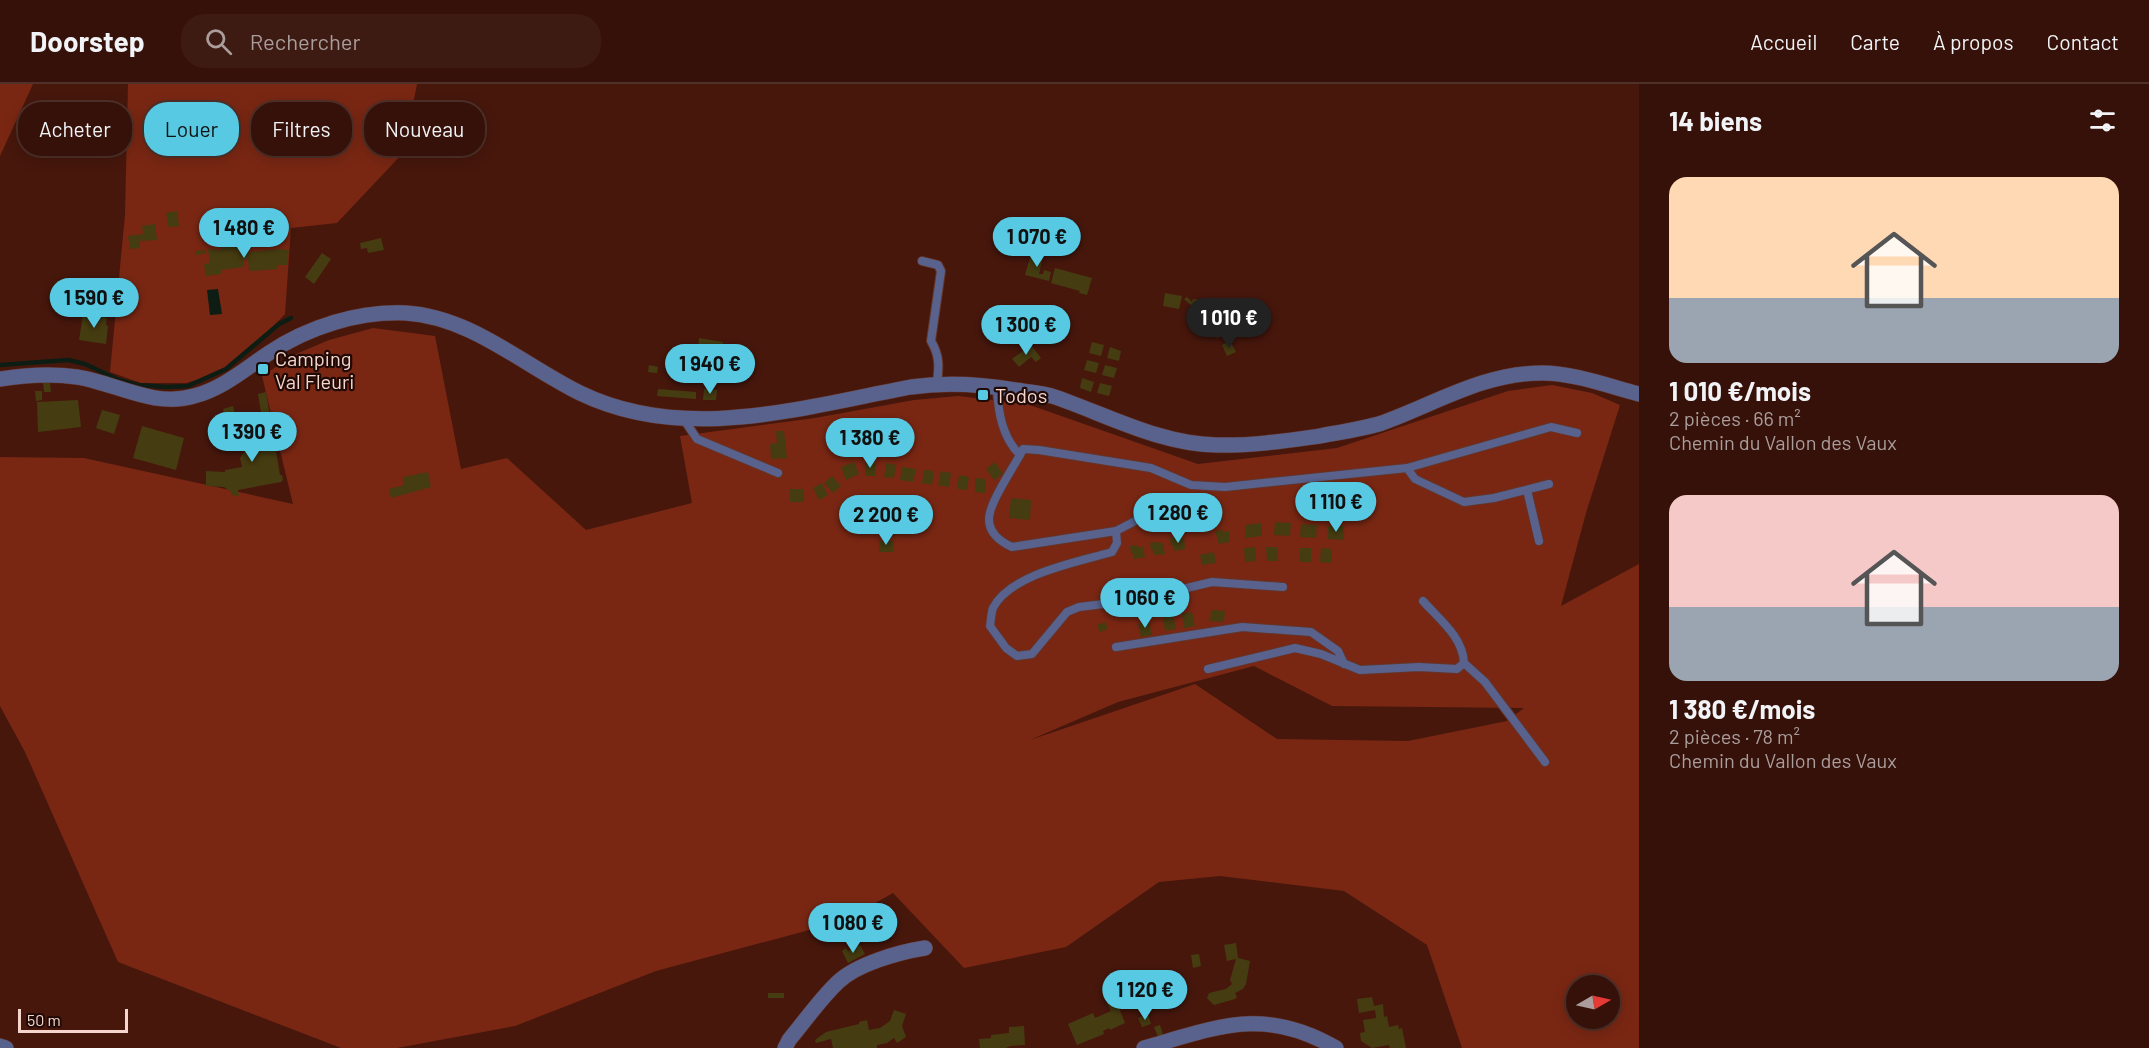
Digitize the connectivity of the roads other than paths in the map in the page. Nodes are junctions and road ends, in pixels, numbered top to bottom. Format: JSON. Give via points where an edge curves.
{"nodes":[{"id":1,"x":922,"y":261,"type":"dead end"},
{"id":2,"x":0,"y":379,"type":"edge"},
{"id":3,"x":937,"y":383,"type":"junction"},
{"id":4,"x":997,"y":387,"type":"junction"},
{"id":5,"x":1639,"y":394,"type":"edge"},
{"id":6,"x":682,"y":418,"type":"junction"},
{"id":7,"x":1577,"y":433,"type":"dead end"},
{"id":8,"x":1020,"y":455,"type":"junction"},
{"id":9,"x":1407,"y":468,"type":"junction"},
{"id":10,"x":778,"y":473,"type":"dead end"},
{"id":11,"x":1549,"y":484,"type":"dead end"},
{"id":12,"x":1527,"y":490,"type":"junction"},
{"id":13,"x":1180,"y":518,"type":"dead end"},
{"id":14,"x":1116,"y":531,"type":"junction"},
{"id":15,"x":1539,"y":541,"type":"dead end"},
{"id":16,"x":1283,"y":587,"type":"dead end"},
{"id":17,"x":1423,"y":601,"type":"dead end"},
{"id":18,"x":1116,"y":647,"type":"dead end"},
{"id":19,"x":1464,"y":663,"type":"junction"},
{"id":20,"x":1344,"y":664,"type":"junction"},
{"id":21,"x":1208,"y":669,"type":"dead end"},
{"id":22,"x":1545,"y":762,"type":"dead end"},
{"id":23,"x":925,"y":948,"type":"dead end"},
{"id":24,"x":0,"y":1046,"type":"edge"},
{"id":25,"x":6,"y":1048,"type":"edge"},
{"id":26,"x":785,"y":1048,"type":"edge"},
{"id":27,"x":1144,"y":1048,"type":"edge"},
{"id":28,"x":1336,"y":1048,"type":"edge"}],
"edges":[{"from":1,"to":3,"type":"lane","via":[[938,265],[941,271],[931,341],[939,364]]},
{"from":2,"to":6,"type":"street","via":[[52,374],[99,382],[153,398],[193,397],[214,389],[298,336],[340,321],[406,313],[430,316],[467,329],[582,394],[617,407]]},
{"from":3,"to":4,"type":"street"},
{"from":3,"to":6,"type":"street","via":[[747,417]]},
{"from":4,"to":5,"type":"street","via":[[1053,396],[1146,432],[1214,445],[1250,445],[1353,430],[1382,423],[1453,392],[1517,375],[1570,376]]},
{"from":4,"to":8,"type":"lane","via":[[998,408],[1010,444]]},
{"from":6,"to":10,"type":"lane","via":[[697,439]]},
{"from":7,"to":9,"type":"lane","via":[[1551,428]]},
{"from":8,"to":9,"type":"lane","via":[[1023,449],[1062,453],[1151,468],[1191,485],[1225,487]]},
{"from":8,"to":14,"type":"lane","via":[[991,510],[989,520],[1000,542],[1012,547]]},
{"from":9,"to":12,"type":"lane","via":[[1415,479],[1464,502]]},
{"from":11,"to":12,"type":"lane"},
{"from":12,"to":15,"type":"lane"},
{"from":13,"to":14,"type":"lane","via":[[1138,519]]},
{"from":14,"to":16,"type":"lane","via":[[1117,543],[1112,552],[1042,572],[1020,581],[1006,593],[993,608],[990,626],[1006,648],[1017,656],[1032,654],[1067,612],[1079,607],[1136,600],[1212,582]]},
{"from":17,"to":19,"type":"lane","via":[[1452,632],[1463,651]]},
{"from":18,"to":20,"type":"lane","via":[[1242,627],[1311,632],[1338,651]]},
{"from":19,"to":20,"type":"lane","via":[[1454,670],[1360,670]]},
{"from":19,"to":22,"type":"lane","via":[[1485,682]]},
{"from":20,"to":21,"type":"lane","via":[[1295,648]]},
{"from":23,"to":26,"type":"street","via":[[875,961],[839,981]]},
{"from":24,"to":25,"type":"street"},
{"from":27,"to":28,"type":"street","via":[[1240,1023],[1289,1027]]}]}
